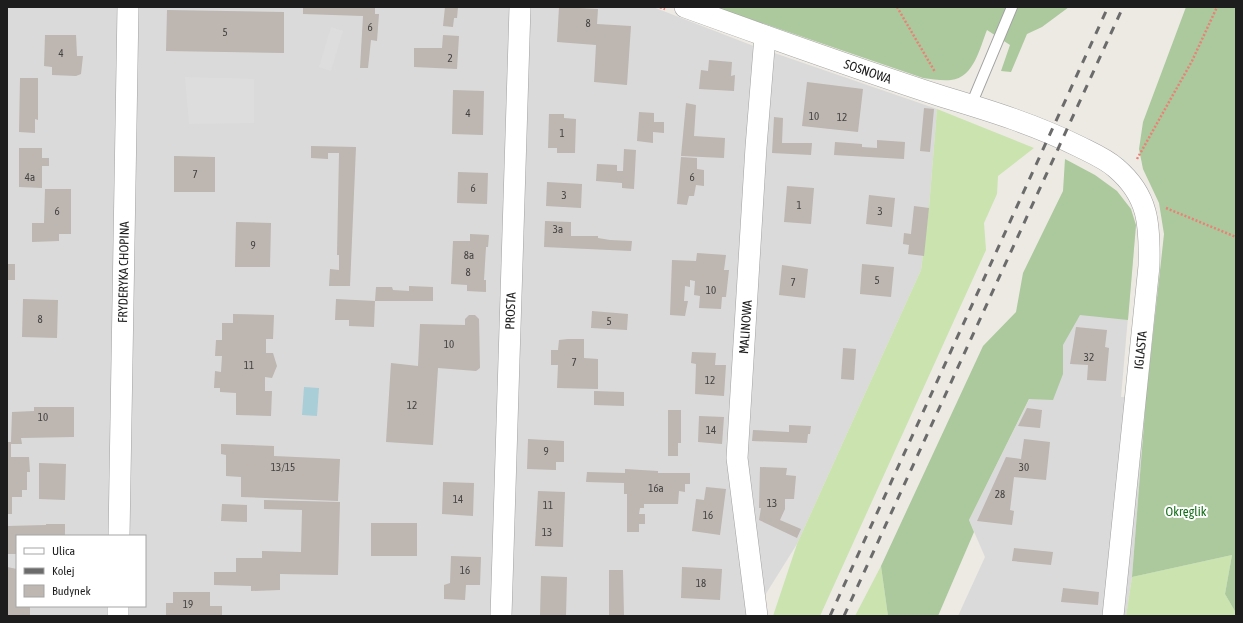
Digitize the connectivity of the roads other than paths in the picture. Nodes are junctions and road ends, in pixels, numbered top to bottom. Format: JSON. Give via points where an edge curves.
{"nodes":[{"id":1,"x":128,"y":7,"type":"edge"},
{"id":2,"x":520,"y":7,"type":"edge"},
{"id":3,"x":685,"y":7,"type":"edge"},
{"id":4,"x":1012,"y":7,"type":"edge"},
{"id":5,"x":765,"y":36,"type":"junction"},
{"id":6,"x":971,"y":105,"type":"junction"},
{"id":7,"x":1051,"y":133,"type":"joint"},
{"id":8,"x":119,"y":535,"type":"edge"},
{"id":9,"x":501,"y":616,"type":"edge"},
{"id":10,"x":757,"y":616,"type":"edge"},
{"id":11,"x":1113,"y":616,"type":"edge"}],
"edges":[{"from":1,"to":8,"type":"street","name":"FRYDERYKA CHOPINA"},
{"from":2,"to":9,"type":"street","name":"PROSTA"},
{"from":3,"to":5,"type":"street","name":"SOSNOWA"},
{"from":4,"to":6,"type":"lane"},
{"from":5,"to":6,"type":"street","name":"SOSNOWA"},
{"from":5,"to":10,"type":"street","name":"MALINOWA","via":[[737,458]]},
{"from":6,"to":7,"type":"street","name":"SOSNOWA"},
{"from":7,"to":11,"type":"street","name":"IGLASTA","via":[[1116,168],[1140,197],[1150,229],[1149,266]]}]}
